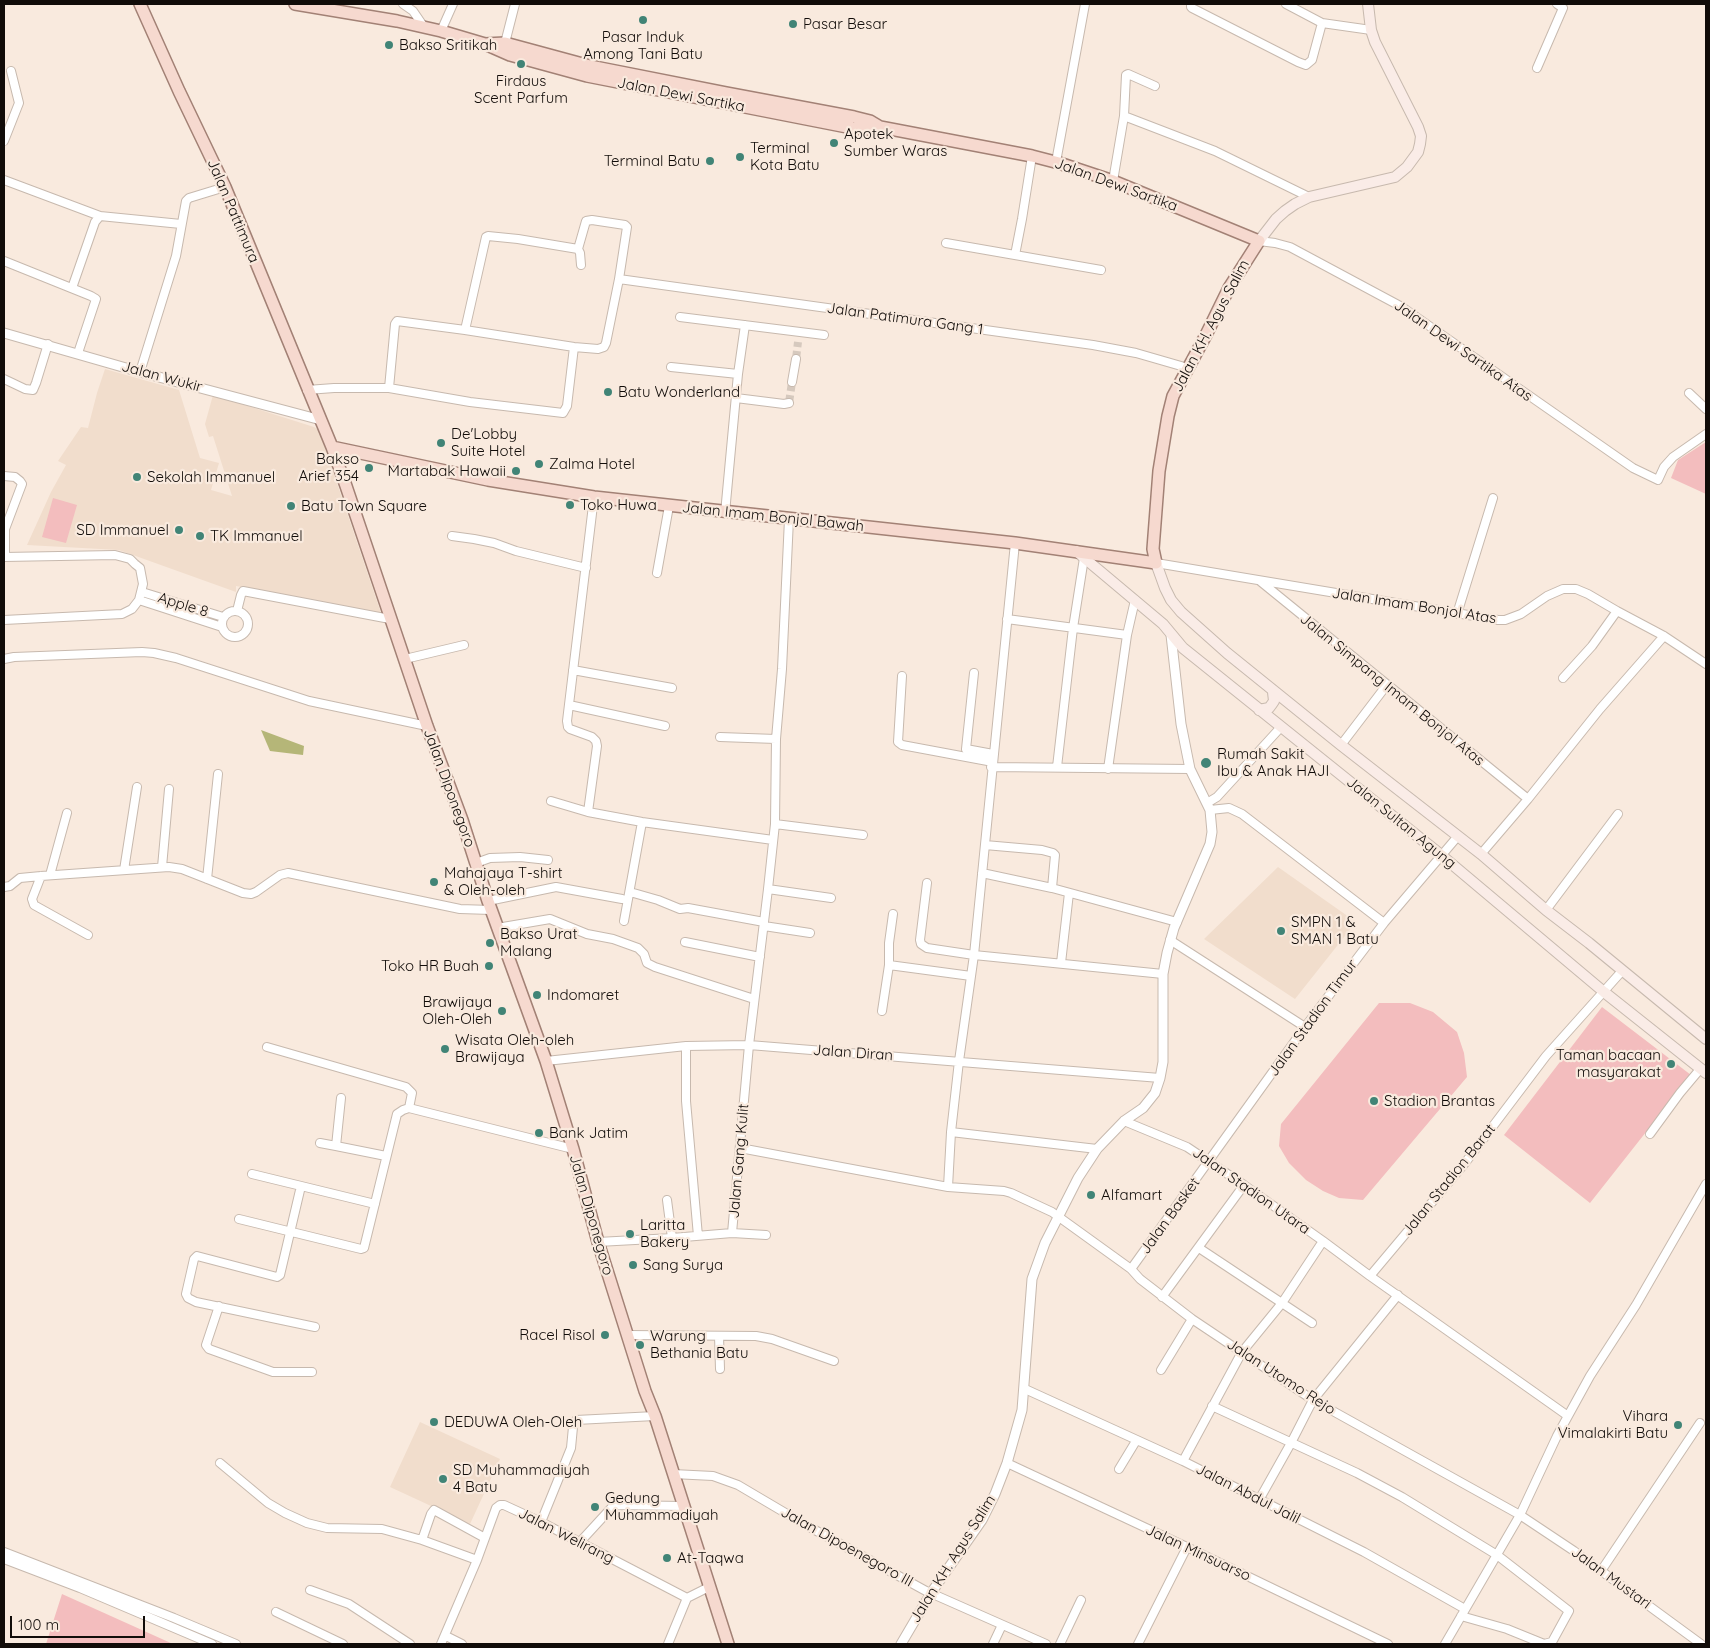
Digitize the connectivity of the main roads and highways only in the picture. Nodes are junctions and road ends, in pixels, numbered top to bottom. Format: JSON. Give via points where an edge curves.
{"nodes":[{"id":1,"x":140,"y":4,"type":"edge"},
{"id":2,"x":295,"y":4,"type":"edge"},
{"id":3,"x":1368,"y":4,"type":"edge"},
{"id":4,"x":145,"y":9,"type":"edge"},
{"id":5,"x":484,"y":44,"type":"junction"},
{"id":6,"x":588,"y":71,"type":"junction"},
{"id":7,"x":1259,"y":241,"type":"junction"},
{"id":8,"x":332,"y":447,"type":"junction"},
{"id":9,"x":1080,"y":555,"type":"junction"},
{"id":10,"x":1118,"y":558,"type":"junction"},
{"id":11,"x":1156,"y":563,"type":"junction"},
{"id":12,"x":1107,"y":577,"type":"junction"},
{"id":13,"x":1274,"y":692,"type":"junction"},
{"id":14,"x":1259,"y":710,"type":"junction"},
{"id":15,"x":1706,"y":1039,"type":"edge"},
{"id":16,"x":1704,"y":1071,"type":"edge"},
{"id":17,"x":728,"y":1644,"type":"edge"}],
"edges":[{"from":1,"to":4,"type":"main road","name":"Jalan Pattimura"},
{"from":2,"to":5,"type":"main road","name":"Jalan Dewi Sartika","via":[[397,21]]},
{"from":3,"to":7,"type":"main road","via":[[1378,50],[1418,127],[1421,136],[1418,152],[1408,167],[1395,177],[1309,197],[1285,210]]},
{"from":4,"to":8,"type":"main road","name":"Jalan Pattimura","via":[[179,91],[225,187]]},
{"from":5,"to":6,"type":"main road","name":"Jalan Dewi Sartika","via":[[510,55]]},
{"from":5,"to":6,"type":"main road","name":"Jalan Dewi Sartika","via":[[505,43]]},
{"from":6,"to":7,"type":"main road","name":"Jalan Dewi Sartika","via":[[854,117],[880,127],[1056,162],[1113,181]]},
{"from":7,"to":11,"type":"main road","name":"Jalan KH. Agus Salim","via":[[1229,288],[1173,396],[1159,472],[1154,536]]},
{"from":8,"to":9,"type":"main road","name":"Jalan Imam Bonjol Bawah","via":[[488,480],[594,497],[1015,544]]},
{"from":8,"to":17,"type":"main road","name":"Jalan Diponegoro","via":[[426,726],[546,1061],[598,1242]]},
{"from":9,"to":10,"type":"main road","name":"Jalan Imam Bonjol Bawah"},
{"from":9,"to":12,"type":"main road","name":"Jalan Sultan Agung"},
{"from":10,"to":11,"type":"main road","name":"Jalan Imam Bonjol Bawah"},
{"from":10,"to":12,"type":"main road","via":[[1106,565]]},
{"from":11,"to":13,"type":"main road","name":"Jalan Sultan Agung","via":[[1171,600],[1181,612]]},
{"from":12,"to":14,"type":"main road","name":"Jalan Sultan Agung","via":[[1163,624],[1183,648]]},
{"from":13,"to":14,"type":"main road","via":[[1274,701],[1269,708]]},
{"from":13,"to":15,"type":"main road","name":"Jalan Sultan Agung","via":[[1481,854]]},
{"from":14,"to":16,"type":"main road","name":"Jalan Sultan Agung"}]}
